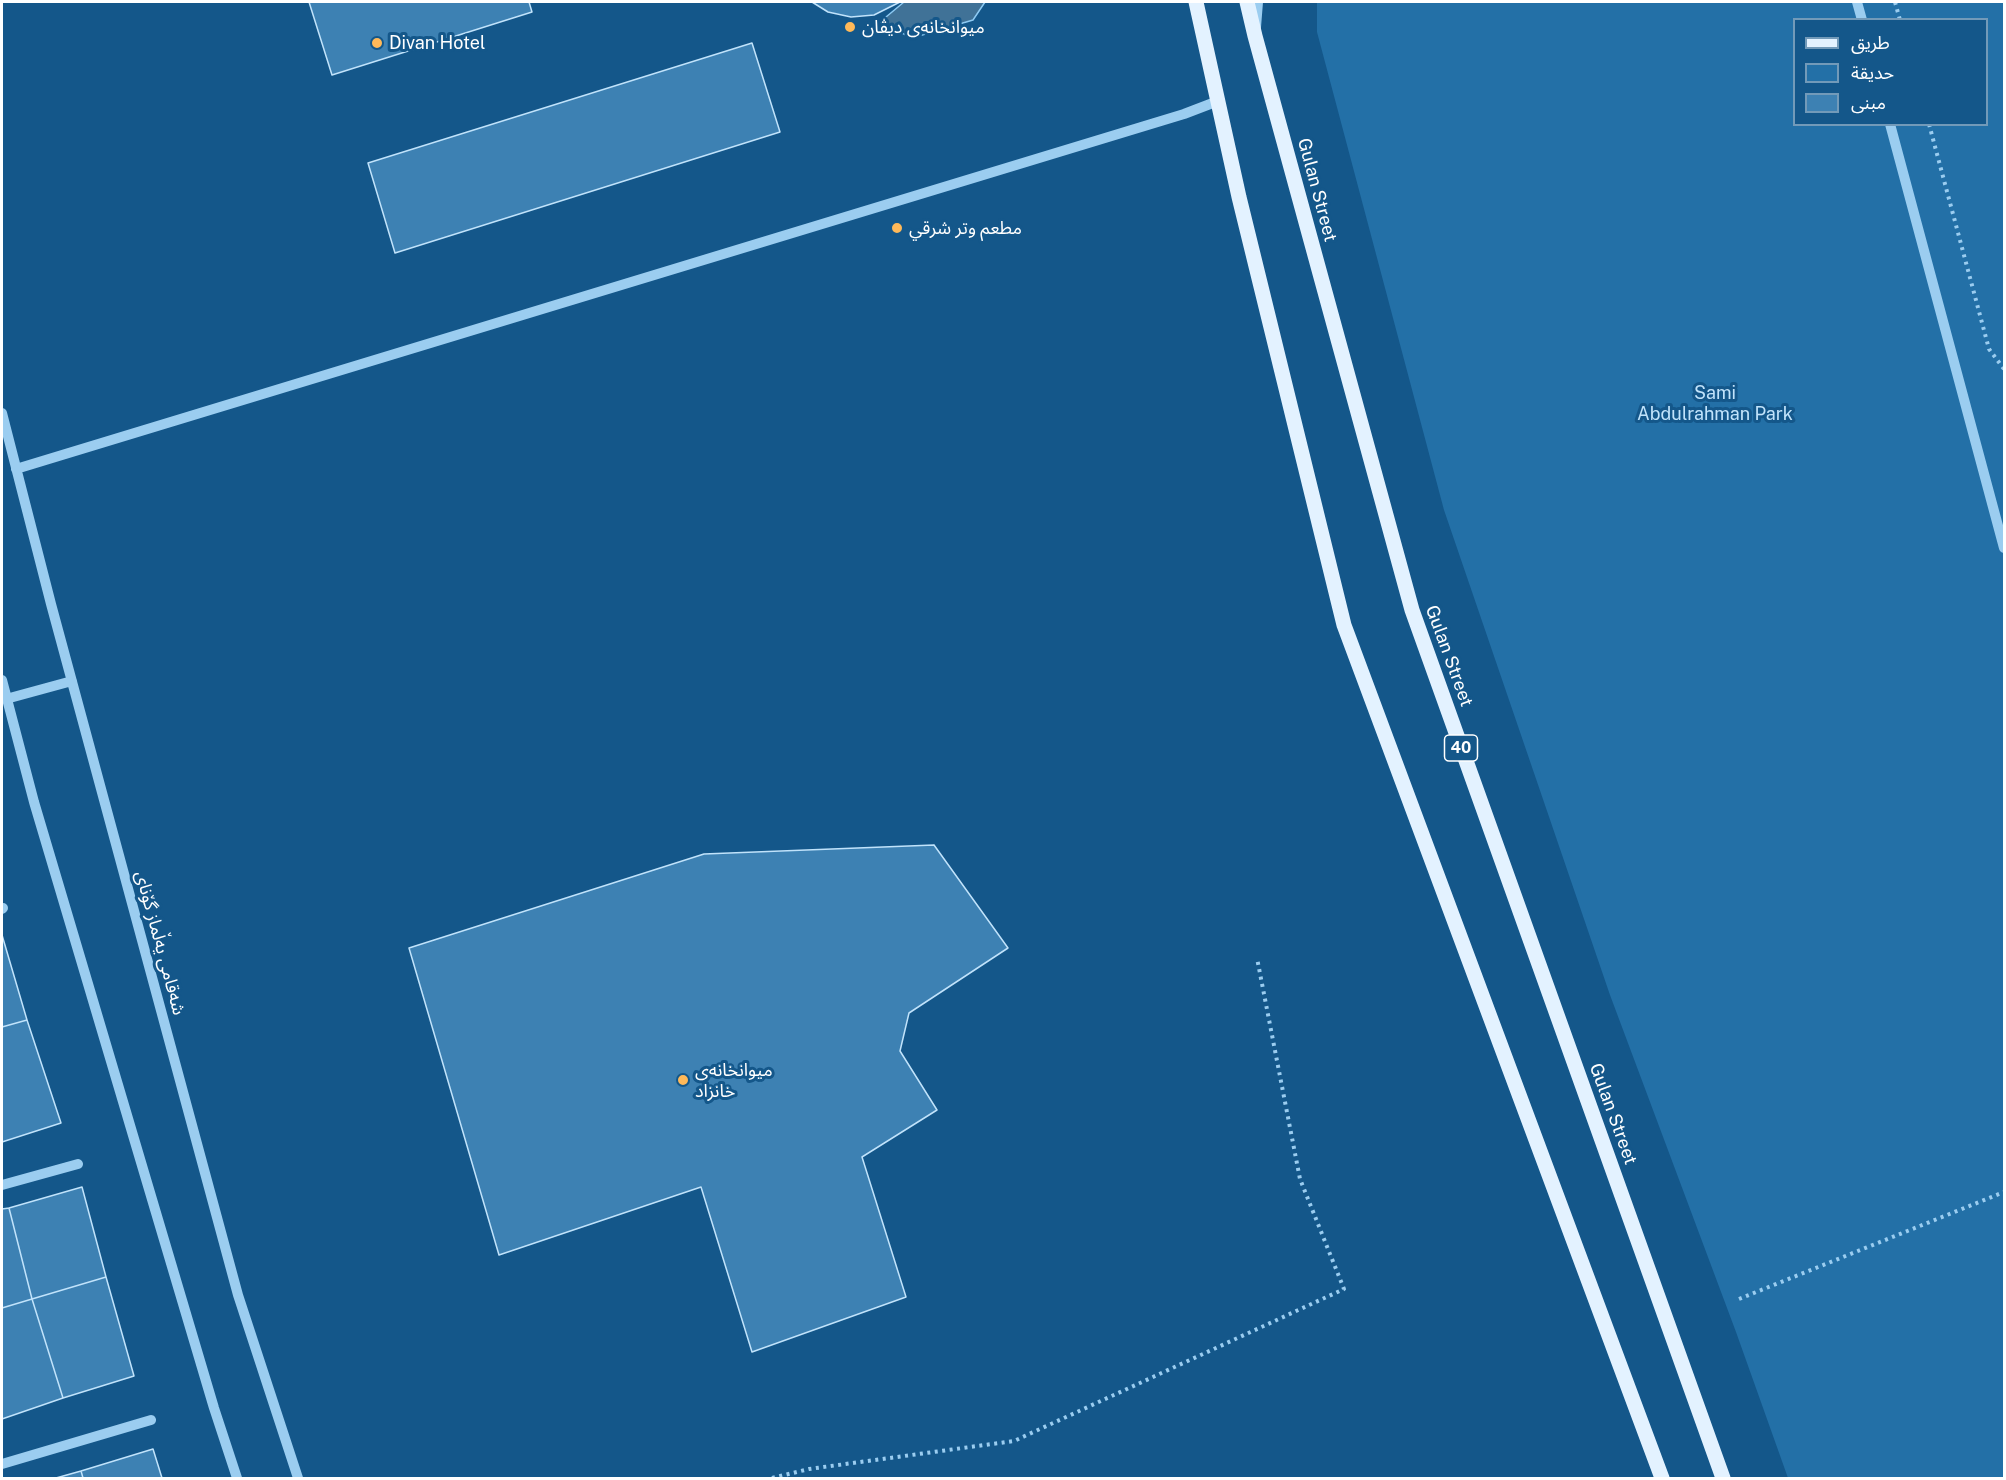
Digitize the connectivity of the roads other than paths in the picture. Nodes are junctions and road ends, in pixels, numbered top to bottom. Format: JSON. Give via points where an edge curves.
{"nodes":[{"id":1,"x":1197,"y":2,"type":"edge"},
{"id":2,"x":1247,"y":2,"type":"edge"},
{"id":3,"x":1258,"y":2,"type":"edge"},
{"id":4,"x":1857,"y":2,"type":"edge"},
{"id":5,"x":1861,"y":18,"type":"edge"},
{"id":6,"x":1255,"y":36,"type":"junction"},
{"id":7,"x":1218,"y":101,"type":"junction"},
{"id":8,"x":1891,"y":126,"type":"edge"},
{"id":9,"x":2,"y":413,"type":"edge"},
{"id":10,"x":16,"y":469,"type":"junction"},
{"id":11,"x":2004,"y":548,"type":"edge"},
{"id":12,"x":2,"y":680,"type":"edge"},
{"id":13,"x":72,"y":681,"type":"junction"},
{"id":14,"x":6,"y":699,"type":"junction"},
{"id":15,"x":78,"y":1164,"type":"dead end"},
{"id":16,"x":2,"y":1185,"type":"edge"},
{"id":17,"x":151,"y":1420,"type":"dead end"},
{"id":18,"x":2,"y":1464,"type":"edge"},
{"id":19,"x":237,"y":1479,"type":"edge"},
{"id":20,"x":298,"y":1479,"type":"edge"},
{"id":21,"x":1662,"y":1479,"type":"edge"},
{"id":22,"x":1723,"y":1479,"type":"edge"}],
"edges":[{"from":1,"to":7,"type":"main road"},
{"from":2,"to":6,"type":"main road","name":"Gulan Street","number":"40"},
{"from":3,"to":6,"type":"street"},
{"from":4,"to":5,"type":"street"},
{"from":6,"to":22,"type":"main road","name":"Gulan Street","number":"40","via":[[1412,610]]},
{"from":7,"to":10,"type":"street"},
{"from":7,"to":21,"type":"main road","via":[[1344,625]]},
{"from":8,"to":11,"type":"street"},
{"from":9,"to":10,"type":"street","name":"شەقامی یەڵماز گۆنای"},
{"from":10,"to":13,"type":"street","name":"شەقامی یەڵماز گۆنای"},
{"from":12,"to":14,"type":"street"},
{"from":13,"to":14,"type":"street"},
{"from":13,"to":20,"type":"street","name":"شەقامی یەڵماز گۆنای","via":[[238,1295]]},
{"from":14,"to":19,"type":"street"},
{"from":15,"to":16,"type":"street"},
{"from":17,"to":18,"type":"street"}]}
